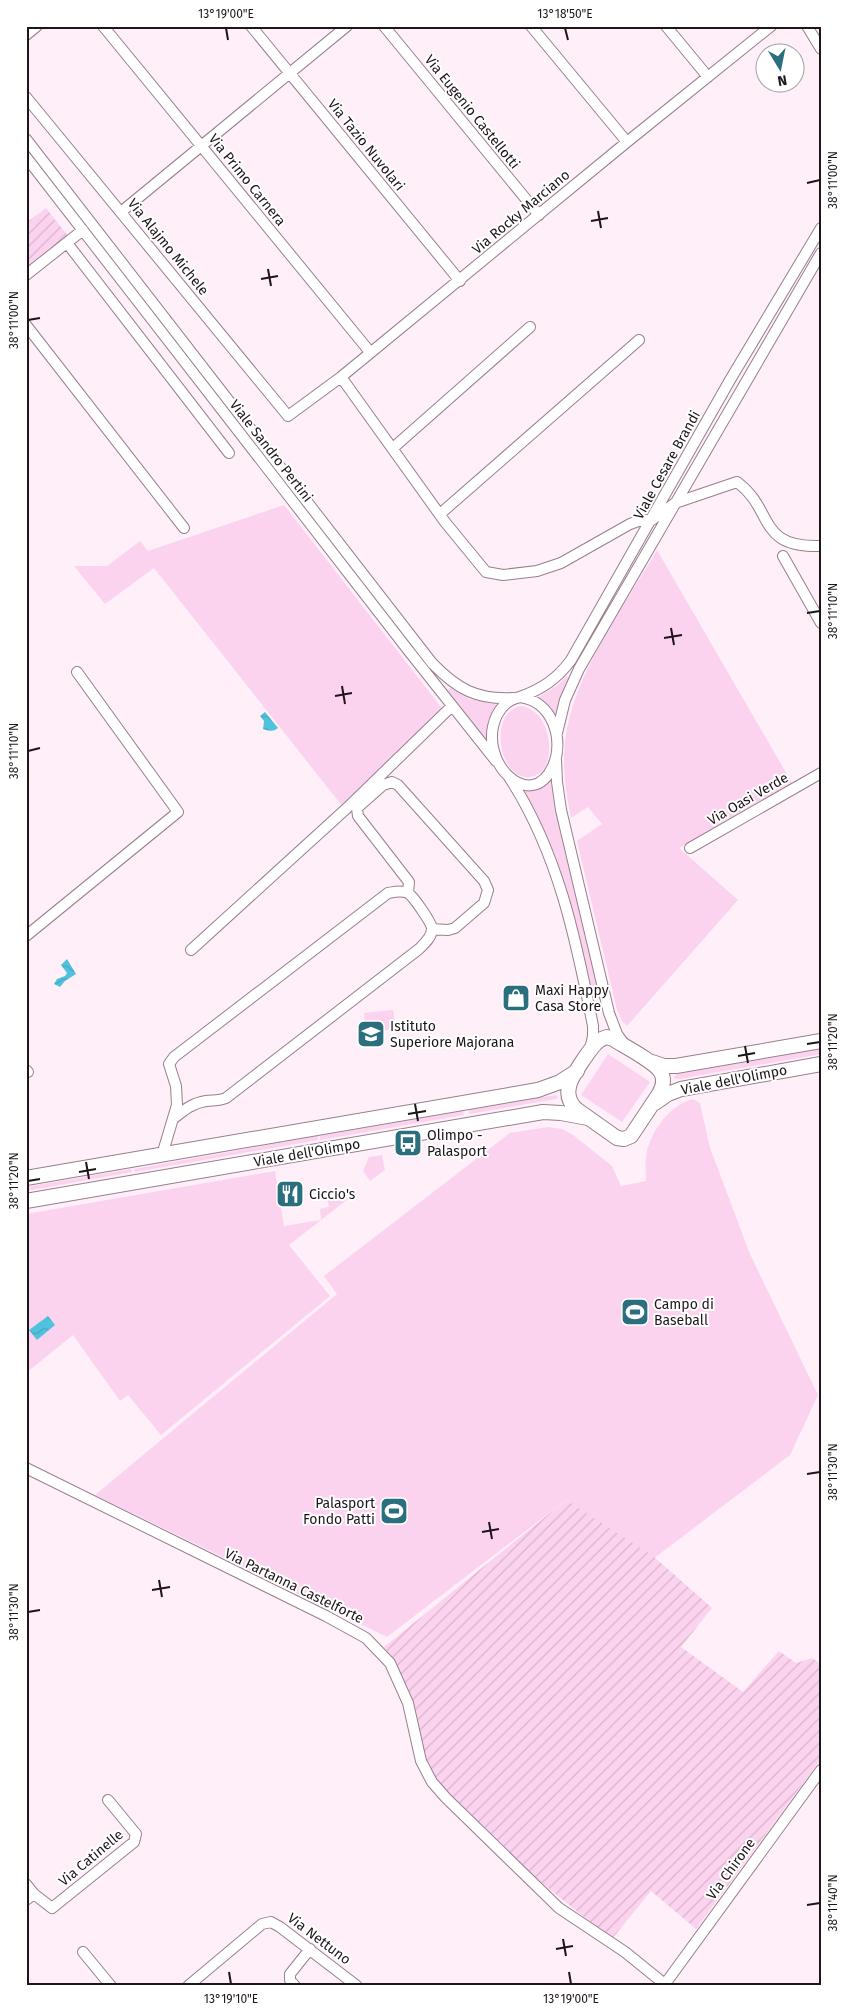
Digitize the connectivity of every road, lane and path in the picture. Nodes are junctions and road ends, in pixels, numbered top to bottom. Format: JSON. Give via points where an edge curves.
{"nodes":[{"id":1,"x":37,"y":26,"type":"edge"},
{"id":2,"x":104,"y":26,"type":"edge"},
{"id":3,"x":251,"y":26,"type":"edge"},
{"id":4,"x":347,"y":26,"type":"edge"},
{"id":5,"x":384,"y":26,"type":"edge"},
{"id":6,"x":531,"y":26,"type":"edge"},
{"id":7,"x":666,"y":26,"type":"edge"},
{"id":8,"x":770,"y":26,"type":"edge"},
{"id":9,"x":807,"y":26,"type":"edge"},
{"id":10,"x":26,"y":35,"type":"edge"},
{"id":11,"x":821,"y":49,"type":"edge"},
{"id":12,"x":289,"y":74,"type":"junction"},
{"id":13,"x":708,"y":77,"type":"junction"},
{"id":14,"x":26,"y":96,"type":"edge"},
{"id":15,"x":26,"y":139,"type":"edge"},
{"id":16,"x":627,"y":142,"type":"junction"},
{"id":17,"x":201,"y":146,"type":"junction"},
{"id":18,"x":26,"y":157,"type":"edge"},
{"id":19,"x":121,"y":212,"type":"junction"},
{"id":20,"x":539,"y":215,"type":"junction"},
{"id":21,"x":821,"y":228,"type":"edge"},
{"id":22,"x":84,"y":230,"type":"junction"},
{"id":23,"x":67,"y":243,"type":"junction"},
{"id":24,"x":821,"y":253,"type":"edge"},
{"id":25,"x":26,"y":274,"type":"edge"},
{"id":26,"x":460,"y":281,"type":"junction"},
{"id":27,"x":26,"y":325,"type":"edge"},
{"id":28,"x":530,"y":327,"type":"dead end"},
{"id":29,"x":640,"y":340,"type":"dead end"},
{"id":30,"x":370,"y":352,"type":"junction"},
{"id":31,"x":341,"y":377,"type":"junction"},
{"id":32,"x":288,"y":416,"type":"joint"},
{"id":33,"x":393,"y":448,"type":"junction"},
{"id":34,"x":229,"y":453,"type":"dead end"},
{"id":35,"x":675,"y":503,"type":"junction"},
{"id":36,"x":440,"y":514,"type":"junction"},
{"id":37,"x":652,"y":520,"type":"junction"},
{"id":38,"x":184,"y":528,"type":"dead end"},
{"id":39,"x":821,"y":546,"type":"edge"},
{"id":40,"x":783,"y":556,"type":"dead end"},
{"id":41,"x":821,"y":623,"type":"edge"},
{"id":42,"x":77,"y":672,"type":"dead end"},
{"id":43,"x":517,"y":698,"type":"junction"},
{"id":44,"x":452,"y":706,"type":"junction"},
{"id":45,"x":557,"y":733,"type":"junction"},
{"id":46,"x":556,"y":760,"type":"junction"},
{"id":47,"x":496,"y":761,"type":"junction"},
{"id":48,"x":821,"y":773,"type":"edge"},
{"id":49,"x":509,"y":777,"type":"junction"},
{"id":50,"x":690,"y":848,"type":"dead end"},
{"id":51,"x":408,"y":893,"type":"junction"},
{"id":52,"x":432,"y":929,"type":"junction"},
{"id":53,"x":26,"y":936,"type":"edge"},
{"id":54,"x":191,"y":950,"type":"dead end"},
{"id":55,"x":821,"y":1041,"type":"edge"},
{"id":56,"x":630,"y":1050,"type":"junction"},
{"id":57,"x":588,"y":1055,"type":"junction"},
{"id":58,"x":644,"y":1059,"type":"junction"},
{"id":59,"x":821,"y":1064,"type":"edge"},
{"id":60,"x":577,"y":1071,"type":"junction"},
{"id":61,"x":651,"y":1106,"type":"junction"},
{"id":62,"x":588,"y":1118,"type":"junction"},
{"id":63,"x":173,"y":1119,"type":"junction"},
{"id":64,"x":162,"y":1155,"type":"junction"},
{"id":65,"x":26,"y":1178,"type":"edge"},
{"id":66,"x":26,"y":1201,"type":"edge"},
{"id":67,"x":26,"y":1468,"type":"edge"},
{"id":68,"x":821,"y":1770,"type":"edge"},
{"id":69,"x":108,"y":1800,"type":"dead end"},
{"id":70,"x":26,"y":1884,"type":"edge"},
{"id":71,"x":30,"y":1897,"type":"edge"},
{"id":72,"x":310,"y":1949,"type":"junction"},
{"id":73,"x":83,"y":1952,"type":"dead end"},
{"id":74,"x":660,"y":1984,"type":"edge"},
{"id":75,"x":111,"y":1986,"type":"edge"},
{"id":76,"x":188,"y":1986,"type":"edge"},
{"id":77,"x":295,"y":1986,"type":"edge"},
{"id":78,"x":357,"y":1986,"type":"edge"}],
"edges":[{"from":1,"to":10,"type":"street"},
{"from":2,"to":17,"type":"street","name":"Via Primo Carnera"},
{"from":3,"to":12,"type":"street","name":"Via Tazio Nuvolari"},
{"from":4,"to":12,"type":"street"},
{"from":5,"to":20,"type":"street","name":"Via Eugenio Castellotti"},
{"from":6,"to":16,"type":"street"},
{"from":7,"to":13,"type":"street"},
{"from":8,"to":13,"type":"street","name":"Via Rocky Marciano"},
{"from":9,"to":11,"type":"street"},
{"from":12,"to":17,"type":"street"},
{"from":12,"to":26,"type":"street","name":"Via Tazio Nuvolari"},
{"from":13,"to":16,"type":"street","name":"Via Rocky Marciano"},
{"from":14,"to":19,"type":"street","name":"Via Alajmo Michele"},
{"from":15,"to":43,"type":"street","name":"Viale Sandro Pertini","via":[[432,664],[454,684],[474,694],[498,699]]},
{"from":16,"to":20,"type":"street","name":"Via Rocky Marciano"},
{"from":17,"to":19,"type":"street"},
{"from":17,"to":30,"type":"street","name":"Via Primo Carnera"},
{"from":18,"to":22,"type":"street","name":"Viale Sandro Pertini"},
{"from":19,"to":32,"type":"street","name":"Via Alajmo Michele"},
{"from":20,"to":26,"type":"street","name":"Via Rocky Marciano"},
{"from":21,"to":37,"type":"street","name":"Viale Cesare Brandi","via":[[730,380]]},
{"from":22,"to":23,"type":"street"},
{"from":22,"to":44,"type":"street","name":"Viale Sandro Pertini"},
{"from":23,"to":25,"type":"street"},
{"from":23,"to":34,"type":"street"},
{"from":24,"to":35,"type":"street","name":"Viale Cesare Brandi"},
{"from":26,"to":30,"type":"street","name":"Via Rocky Marciano"},
{"from":27,"to":38,"type":"street"},
{"from":28,"to":33,"type":"street"},
{"from":29,"to":36,"type":"street"},
{"from":30,"to":31,"type":"street","name":"Via Rocky Marciano"},
{"from":31,"to":32,"type":"street","name":"Via Rocky Marciano"},
{"from":31,"to":33,"type":"street"},
{"from":33,"to":36,"type":"street"},
{"from":35,"to":37,"type":"street"},
{"from":35,"to":39,"type":"street","via":[[736,482],[748,490],[780,540],[804,547]]},
{"from":35,"to":45,"type":"street","name":"Viale Cesare Brandi","via":[[579,669],[565,700]]},
{"from":36,"to":37,"type":"street","via":[[486,572],[503,575],[537,571],[561,563],[630,524]]},
{"from":37,"to":43,"type":"street","name":"Viale Cesare Brandi","via":[[563,671],[546,686]]},
{"from":40,"to":41,"type":"street"},
{"from":42,"to":53,"type":"street","via":[[178,812]]},
{"from":43,"to":45,"type":"street","via":[[528,698],[540,705],[550,716]]},
{"from":43,"to":47,"type":"street","via":[[498,712],[492,729]]},
{"from":44,"to":47,"type":"street","name":"Viale Sandro Pertini"},
{"from":44,"to":54,"type":"street","via":[[347,808]]},
{"from":45,"to":46,"type":"street"},
{"from":46,"to":49,"type":"street","via":[[538,783],[522,784]]},
{"from":46,"to":56,"type":"street","via":[[561,810],[609,1013],[616,1034]]},
{"from":47,"to":49,"type":"street"},
{"from":48,"to":50,"type":"street","name":"Via Oasi Verde"},
{"from":49,"to":57,"type":"street","via":[[545,842],[560,885],[593,1026]]},
{"from":51,"to":52,"type":"street","via":[[430,921]]},
{"from":51,"to":52,"type":"street","via":[[409,882],[358,816],[357,808],[383,785],[392,782],[477,873],[488,890],[484,903],[455,928]]},
{"from":51,"to":63,"type":"street","via":[[388,893],[174,1057],[170,1064],[176,1086],[177,1105]]},
{"from":52,"to":63,"type":"street","via":[[430,937],[419,949],[226,1098],[188,1106]]},
{"from":55,"to":58,"type":"street","name":"Viale dell'Olimpo","via":[[676,1066],[664,1066]]},
{"from":56,"to":57,"type":"street","via":[[607,1037],[598,1041]]},
{"from":56,"to":58,"type":"street"},
{"from":57,"to":60,"type":"street"},
{"from":58,"to":61,"type":"street","via":[[660,1071],[663,1078],[663,1087]]},
{"from":59,"to":61,"type":"street","name":"Viale dell'Olimpo","via":[[681,1089]]},
{"from":60,"to":62,"type":"street","via":[[570,1082],[569,1096],[572,1105]]},
{"from":60,"to":64,"type":"street","name":"Viale dell'Olimpo","via":[[545,1088]]},
{"from":61,"to":62,"type":"street","via":[[631,1136],[624,1139],[617,1138]]},
{"from":62,"to":66,"type":"street","name":"Viale dell'Olimpo","via":[[543,1112]]},
{"from":63,"to":64,"type":"street"},
{"from":64,"to":65,"type":"street","name":"Viale dell'Olimpo"},
{"from":67,"to":74,"type":"street","name":"Via Partanna Castelforte","via":[[366,1638],[390,1663],[400,1681],[422,1761],[432,1782],[559,1908],[602,1936]]},
{"from":68,"to":74,"type":"street","name":"Via Chirone"},
{"from":69,"to":71,"type":"street","name":"Via Catinelle","via":[[136,1834],[134,1842],[52,1908]]},
{"from":70,"to":71,"type":"street"},
{"from":72,"to":76,"type":"street","name":"Via Nettuno","via":[[274,1923],[262,1924]]},
{"from":72,"to":77,"type":"street","via":[[290,1974]]},
{"from":72,"to":78,"type":"street","name":"Via Nettuno"},
{"from":73,"to":75,"type":"street"}]}
